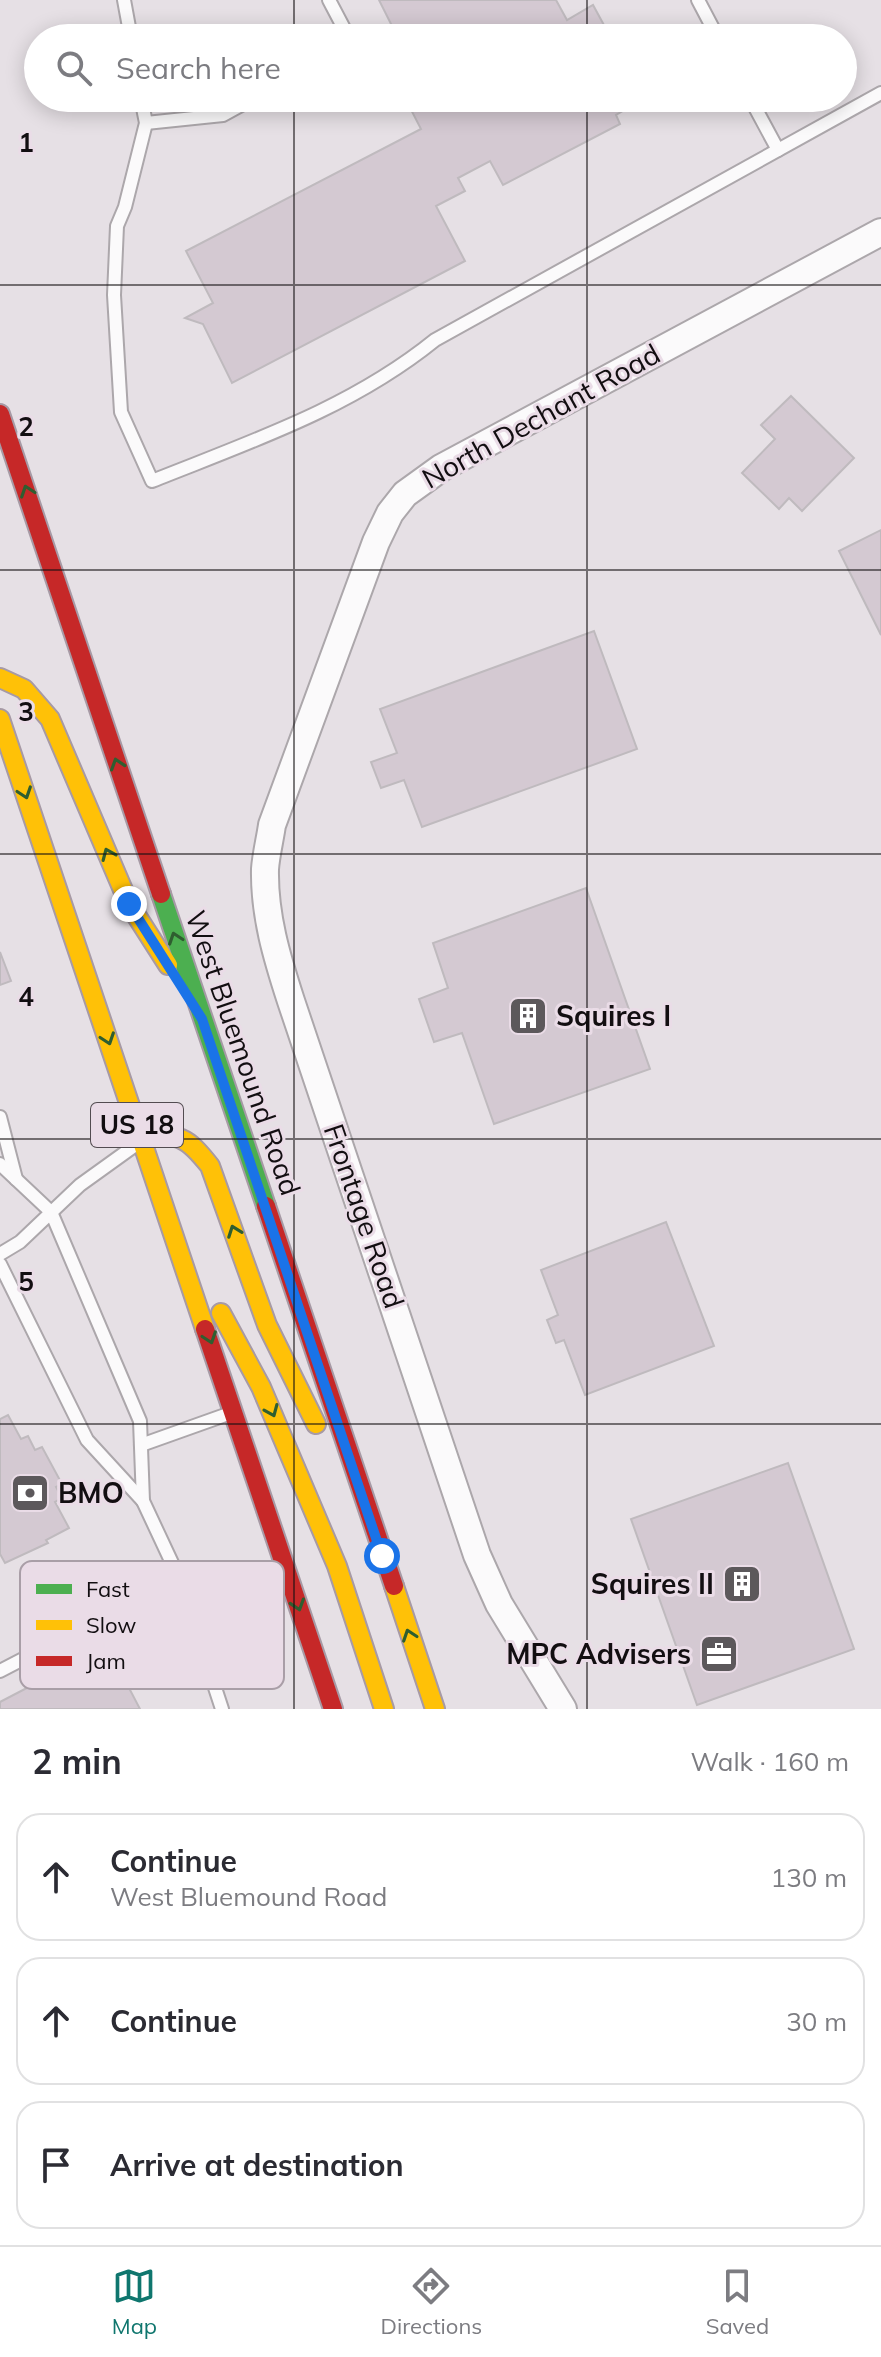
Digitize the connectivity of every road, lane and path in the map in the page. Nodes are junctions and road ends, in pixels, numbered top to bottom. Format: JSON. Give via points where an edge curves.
{"nodes":[{"id":1,"x":124,"y":0,"type":"edge"},
{"id":2,"x":329,"y":0,"type":"edge"},
{"id":3,"x":698,"y":0,"type":"edge"},
{"id":4,"x":128,"y":24,"type":"edge"},
{"id":5,"x":342,"y":24,"type":"edge"},
{"id":6,"x":711,"y":24,"type":"edge"},
{"id":7,"x":881,"y":93,"type":"edge"},
{"id":8,"x":857,"y":106,"type":"edge"},
{"id":9,"x":144,"y":112,"type":"edge"},
{"id":10,"x":228,"y":112,"type":"edge"},
{"id":11,"x":758,"y":112,"type":"edge"},
{"id":12,"x":847,"y":112,"type":"edge"},
{"id":13,"x":146,"y":123,"type":"junction"},
{"id":14,"x":778,"y":150,"type":"junction"},
{"id":15,"x":881,"y":233,"type":"edge"},
{"id":16,"x":0,"y":414,"type":"edge"},
{"id":17,"x":17,"y":521,"type":"dead end"},
{"id":18,"x":52,"y":565,"type":"junction"},
{"id":19,"x":0,"y":678,"type":"edge"},
{"id":20,"x":316,"y":705,"type":"joint"},
{"id":21,"x":0,"y":719,"type":"edge"},
{"id":22,"x":202,"y":1019,"type":"junction"},
{"id":23,"x":0,"y":1117,"type":"edge"},
{"id":24,"x":142,"y":1139,"type":"junction"},
{"id":25,"x":0,"y":1164,"type":"edge"},
{"id":26,"x":16,"y":1179,"type":"junction"},
{"id":27,"x":51,"y":1212,"type":"junction"},
{"id":28,"x":170,"y":1218,"type":"junction"},
{"id":29,"x":0,"y":1254,"type":"edge"},
{"id":30,"x":0,"y":1264,"type":"edge"},
{"id":31,"x":235,"y":1412,"type":"junction"},
{"id":32,"x":141,"y":1445,"type":"junction"},
{"id":33,"x":143,"y":1501,"type":"junction"},
{"id":34,"x":382,"y":1556,"type":"junction"},
{"id":35,"x":171,"y":1561,"type":"edge"},
{"id":36,"x":20,"y":1661,"type":"edge"},
{"id":37,"x":0,"y":1671,"type":"edge"},
{"id":38,"x":215,"y":1689,"type":"edge"},
{"id":39,"x":222,"y":1709,"type":"edge"},
{"id":40,"x":333,"y":1709,"type":"edge"},
{"id":41,"x":384,"y":1709,"type":"edge"},
{"id":42,"x":435,"y":1709,"type":"edge"},
{"id":43,"x":563,"y":1709,"type":"edge"}],
"edges":[{"from":1,"to":4,"type":"lane"},
{"from":2,"to":5,"type":"lane"},
{"from":3,"to":6,"type":"lane"},
{"from":7,"to":8,"type":"lane"},
{"from":9,"to":13,"type":"lane"},
{"from":10,"to":13,"type":"lane"},
{"from":11,"to":14,"type":"lane"},
{"from":12,"to":14,"type":"lane"},
{"from":13,"to":14,"type":"lane","via":[[117,226],[114,295],[121,412],[152,481],[320,413],[399,369],[435,340]]},
{"from":15,"to":20,"type":"street","name":"North Dechant Road","via":[[529,419],[405,494],[376,542]]},
{"from":18,"to":16,"type":"main road","name":"West Bluemound Road","one_way":true},
{"from":17,"to":18,"type":"main road"},
{"from":22,"to":18,"type":"main road","name":"West Bluemound Road","one_way":true},
{"from":22,"to":19,"type":"main road","one_way":true,"via":[[129,904],[50,719],[24,689]]},
{"from":20,"to":43,"type":"street","name":"Frontage Road","via":[[272,825],[265,867],[272,939],[477,1555],[499,1604]]},
{"from":21,"to":24,"type":"main road","number":"US 18","one_way":true},
{"from":22,"to":34,"type":"main road","name":"West Bluemound Road"},
{"from":23,"to":26,"type":"lane"},
{"from":24,"to":27,"type":"lane"},
{"from":24,"to":28,"type":"main road","number":"US 18"},
{"from":34,"to":24,"type":"main road","one_way":true,"via":[[267,1325],[210,1166],[194,1145],[172,1133]]},
{"from":25,"to":26,"type":"lane"},
{"from":26,"to":27,"type":"lane"},
{"from":27,"to":29,"type":"lane"},
{"from":27,"to":32,"type":"lane","via":[[140,1421]]},
{"from":28,"to":31,"type":"main road","number":"US 18","one_way":true},
{"from":28,"to":41,"type":"main road","one_way":true,"via":[[261,1387],[337,1566]]},
{"from":30,"to":33,"type":"lane","via":[[87,1440]]},
{"from":31,"to":32,"type":"lane"},
{"from":31,"to":40,"type":"main road","number":"US 18","one_way":true},
{"from":32,"to":33,"type":"lane"},
{"from":33,"to":35,"type":"lane"},
{"from":42,"to":34,"type":"main road","name":"West Bluemound Road","one_way":true},
{"from":36,"to":37,"type":"lane"},
{"from":38,"to":39,"type":"lane"}]}
